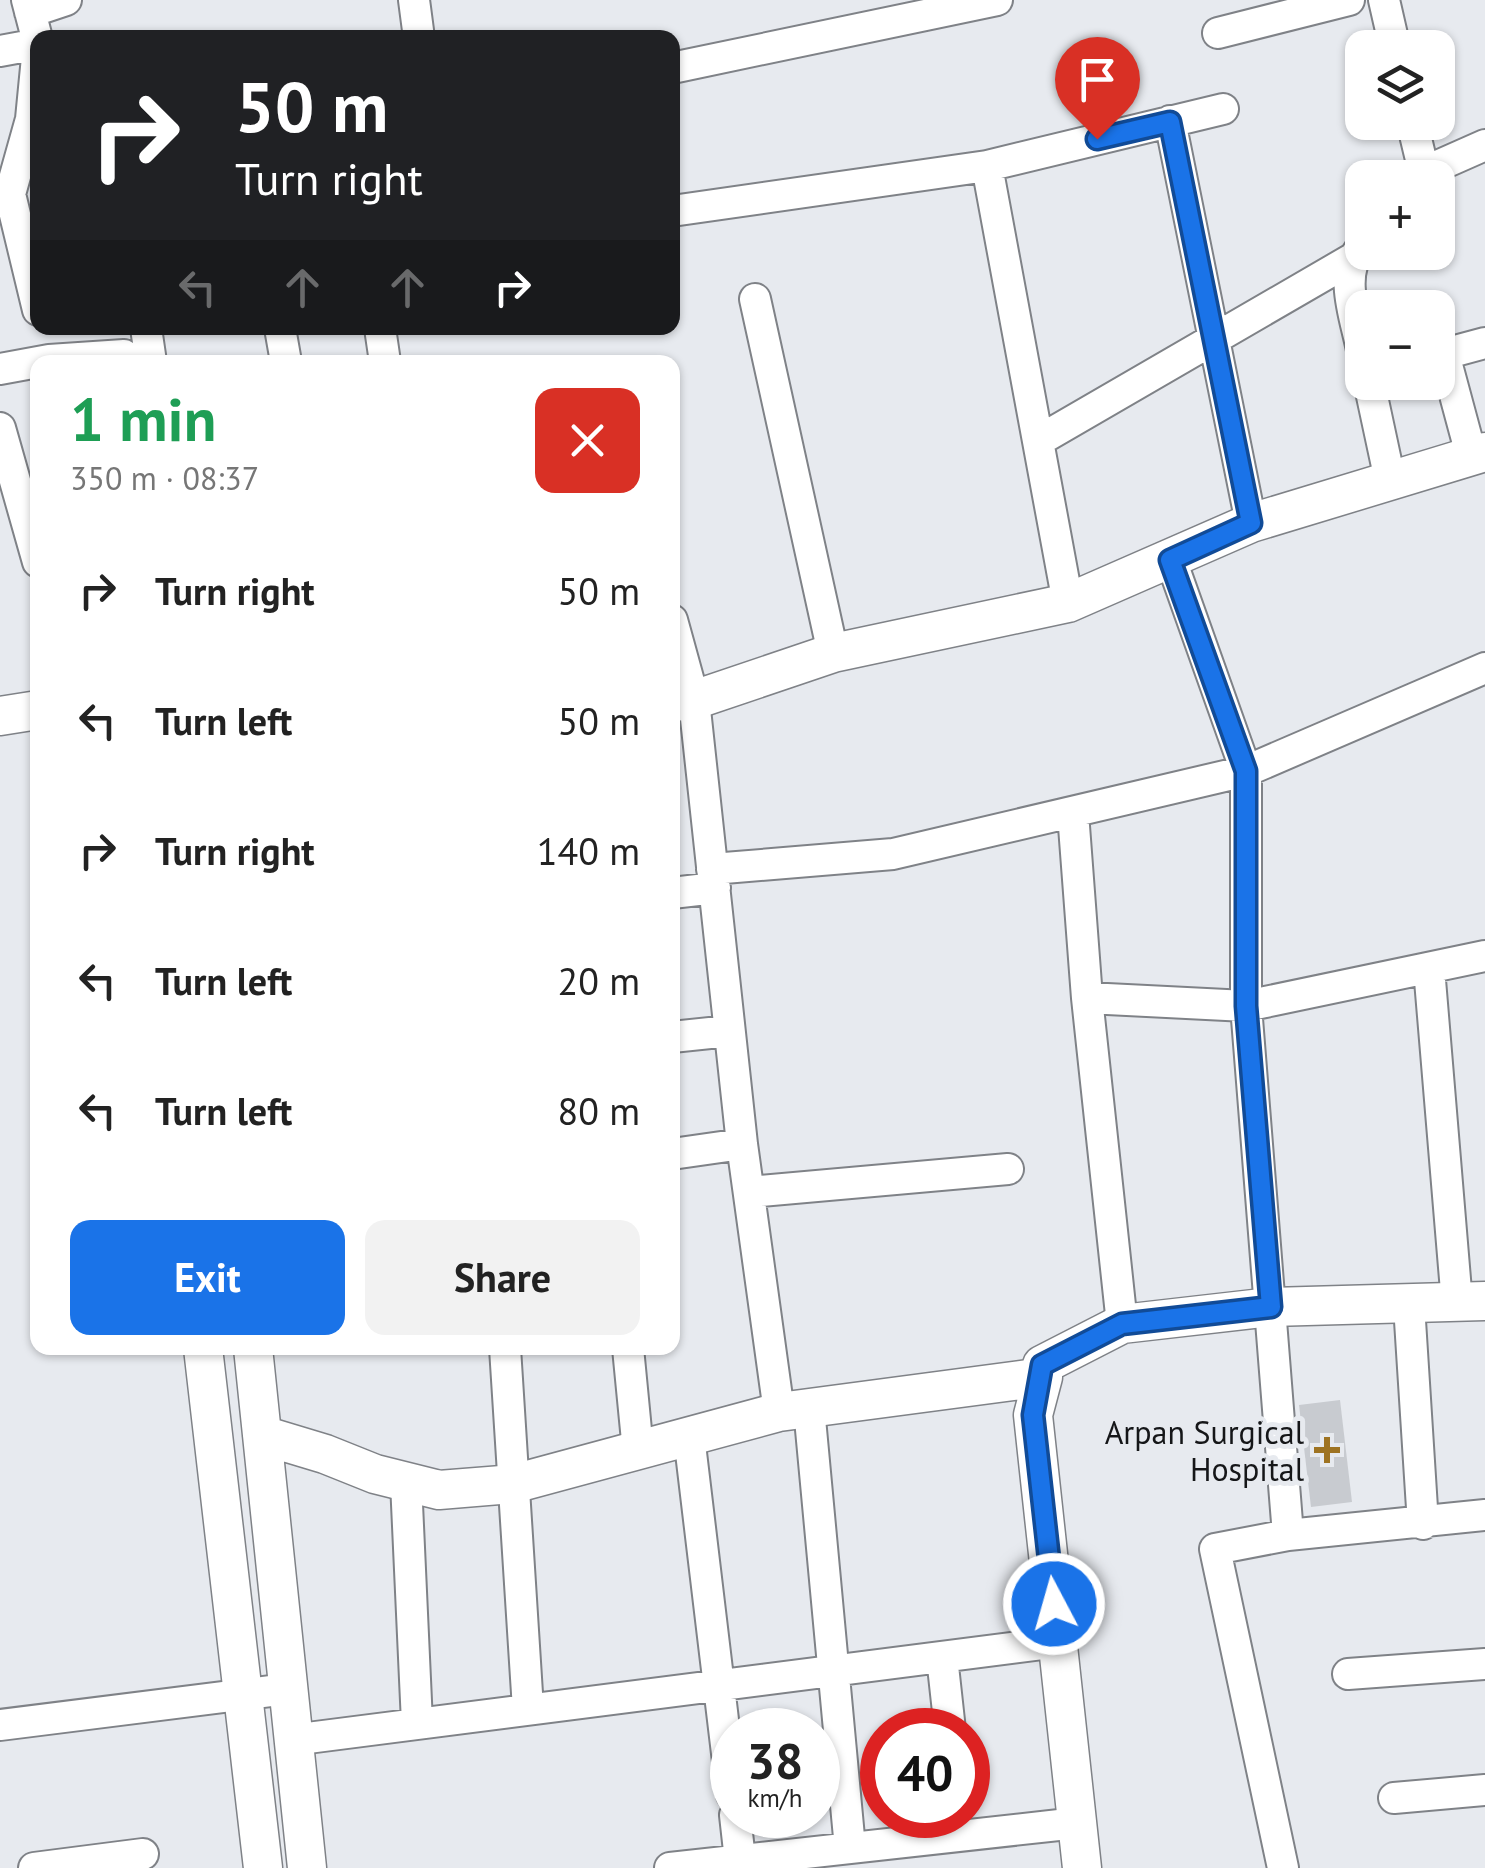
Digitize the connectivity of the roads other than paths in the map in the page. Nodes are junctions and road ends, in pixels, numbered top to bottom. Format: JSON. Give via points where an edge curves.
{"nodes":[{"id":1,"x":66,"y":0,"type":"edge"},
{"id":2,"x":414,"y":0,"type":"edge"},
{"id":3,"x":997,"y":0,"type":"edge"},
{"id":4,"x":1349,"y":0,"type":"edge"},
{"id":5,"x":1384,"y":0,"type":"edge"},
{"id":6,"x":28,"y":6,"type":"edge"},
{"id":7,"x":418,"y":30,"type":"edge"},
{"id":8,"x":1391,"y":30,"type":"edge"},
{"id":9,"x":1218,"y":33,"type":"dead end"},
{"id":10,"x":30,"y":45,"type":"edge"},
{"id":11,"x":0,"y":51,"type":"edge"},
{"id":12,"x":680,"y":66,"type":"edge"},
{"id":13,"x":1222,"y":109,"type":"dead end"},
{"id":14,"x":30,"y":119,"type":"edge"},
{"id":15,"x":1170,"y":122,"type":"junction"},
{"id":16,"x":1485,"y":146,"type":"edge"},
{"id":17,"x":1455,"y":160,"type":"edge"},
{"id":18,"x":987,"y":166,"type":"junction"},
{"id":19,"x":680,"y":209,"type":"edge"},
{"id":20,"x":1345,"y":259,"type":"edge"},
{"id":21,"x":30,"y":277,"type":"edge"},
{"id":22,"x":755,"y":298,"type":"dead end"},
{"id":23,"x":1214,"y":339,"type":"junction"},
{"id":24,"x":1485,"y":343,"type":"edge"},
{"id":25,"x":139,"y":352,"type":"edge"},
{"id":26,"x":106,"y":355,"type":"edge"},
{"id":27,"x":30,"y":364,"type":"edge"},
{"id":28,"x":0,"y":369,"type":"edge"},
{"id":29,"x":1374,"y":400,"type":"edge"},
{"id":30,"x":0,"y":428,"type":"edge"},
{"id":31,"x":1038,"y":441,"type":"junction"},
{"id":32,"x":1478,"y":455,"type":"edge"},
{"id":33,"x":1390,"y":480,"type":"junction"},
{"id":34,"x":1251,"y":523,"type":"junction"},
{"id":35,"x":30,"y":534,"type":"edge"},
{"id":36,"x":1170,"y":560,"type":"junction"},
{"id":37,"x":1068,"y":603,"type":"junction"},
{"id":38,"x":833,"y":653,"type":"junction"},
{"id":39,"x":1485,"y":668,"type":"edge"},
{"id":40,"x":683,"y":701,"type":"edge"},
{"id":41,"x":30,"y":711,"type":"edge"},
{"id":42,"x":0,"y":716,"type":"edge"},
{"id":43,"x":1246,"y":771,"type":"junction"},
{"id":44,"x":1073,"y":813,"type":"junction"},
{"id":45,"x":714,"y":878,"type":"junction"},
{"id":46,"x":680,"y":890,"type":"edge"},
{"id":47,"x":1485,"y":956,"type":"edge"},
{"id":48,"x":1429,"y":968,"type":"junction"},
{"id":49,"x":1087,"y":998,"type":"junction"},
{"id":50,"x":1246,"y":1006,"type":"junction"},
{"id":51,"x":729,"y":1031,"type":"junction"},
{"id":52,"x":680,"y":1035,"type":"edge"},
{"id":53,"x":742,"y":1144,"type":"junction"},
{"id":54,"x":680,"y":1153,"type":"edge"},
{"id":55,"x":1008,"y":1168,"type":"dead end"},
{"id":56,"x":749,"y":1192,"type":"junction"},
{"id":57,"x":1471,"y":1302,"type":"edge"},
{"id":58,"x":1409,"y":1304,"type":"junction"},
{"id":59,"x":1271,"y":1307,"type":"junction"},
{"id":60,"x":1122,"y":1324,"type":"junction"},
{"id":61,"x":204,"y":1355,"type":"edge"},
{"id":62,"x":255,"y":1355,"type":"edge"},
{"id":63,"x":505,"y":1355,"type":"edge"},
{"id":64,"x":629,"y":1355,"type":"edge"},
{"id":65,"x":1042,"y":1377,"type":"junction"},
{"id":66,"x":794,"y":1410,"type":"junction"},
{"id":67,"x":262,"y":1436,"type":"junction"},
{"id":68,"x":689,"y":1436,"type":"junction"},
{"id":69,"x":638,"y":1450,"type":"junction"},
{"id":70,"x":406,"y":1482,"type":"junction"},
{"id":71,"x":514,"y":1484,"type":"junction"},
{"id":72,"x":1485,"y":1515,"type":"edge"},
{"id":73,"x":1423,"y":1524,"type":"junction"},
{"id":74,"x":1288,"y":1536,"type":"junction"},
{"id":75,"x":1058,"y":1642,"type":"junction"},
{"id":76,"x":942,"y":1657,"type":"junction"},
{"id":77,"x":1485,"y":1664,"type":"edge"},
{"id":78,"x":834,"y":1670,"type":"junction"},
{"id":79,"x":1348,"y":1674,"type":"dead end"},
{"id":80,"x":719,"y":1685,"type":"junction"},
{"id":81,"x":287,"y":1689,"type":"junction"},
{"id":82,"x":243,"y":1694,"type":"junction"},
{"id":83,"x":722,"y":1708,"type":"edge"},
{"id":84,"x":948,"y":1708,"type":"edge"},
{"id":85,"x":528,"y":1709,"type":"junction"},
{"id":86,"x":417,"y":1723,"type":"junction"},
{"id":87,"x":0,"y":1725,"type":"edge"},
{"id":88,"x":292,"y":1740,"type":"junction"},
{"id":89,"x":1485,"y":1790,"type":"edge"},
{"id":90,"x":1394,"y":1798,"type":"dead end"},
{"id":91,"x":1077,"y":1823,"type":"junction"},
{"id":92,"x":990,"y":1825,"type":"edge"},
{"id":93,"x":743,"y":1838,"type":"edge"},
{"id":94,"x":900,"y":1838,"type":"edge"},
{"id":95,"x":850,"y":1848,"type":"junction"},
{"id":96,"x":142,"y":1854,"type":"dead end"},
{"id":97,"x":752,"y":1862,"type":"edge"},
{"id":98,"x":34,"y":1868,"type":"edge"},
{"id":99,"x":262,"y":1868,"type":"edge"},
{"id":100,"x":307,"y":1868,"type":"edge"},
{"id":101,"x":670,"y":1868,"type":"edge"},
{"id":102,"x":679,"y":1868,"type":"edge"},
{"id":103,"x":1082,"y":1868,"type":"edge"},
{"id":104,"x":1282,"y":1868,"type":"edge"}],
"edges":[{"from":1,"to":6,"type":"street"},
{"from":2,"to":7,"type":"street"},
{"from":3,"to":12,"type":"street"},
{"from":4,"to":9,"type":"street"},
{"from":5,"to":8,"type":"street"},
{"from":10,"to":11,"type":"street"},
{"from":13,"to":15,"type":"street"},
{"from":14,"to":21,"type":"street","via":[[10,194]]},
{"from":15,"to":18,"type":"street"},
{"from":15,"to":23,"type":"street"},
{"from":16,"to":17,"type":"street"},
{"from":18,"to":19,"type":"street"},
{"from":18,"to":31,"type":"street"},
{"from":20,"to":23,"type":"street"},
{"from":22,"to":38,"type":"street"},
{"from":23,"to":31,"type":"street"},
{"from":23,"to":34,"type":"street"},
{"from":24,"to":32,"type":"street","via":[[1444,354]]},
{"from":25,"to":26,"type":"street"},
{"from":27,"to":28,"type":"street"},
{"from":29,"to":33,"type":"street"},
{"from":30,"to":35,"type":"street"},
{"from":31,"to":37,"type":"street"},
{"from":32,"to":33,"type":"street"},
{"from":33,"to":34,"type":"street"},
{"from":34,"to":36,"type":"street"},
{"from":36,"to":37,"type":"street"},
{"from":36,"to":43,"type":"street"},
{"from":37,"to":38,"type":"street"},
{"from":38,"to":40,"type":"street"},
{"from":39,"to":43,"type":"street"},
{"from":40,"to":45,"type":"street"},
{"from":41,"to":42,"type":"street"},
{"from":43,"to":44,"type":"street"},
{"from":43,"to":50,"type":"street"},
{"from":44,"to":45,"type":"street","via":[[894,854]]},
{"from":44,"to":49,"type":"street"},
{"from":45,"to":46,"type":"street"},
{"from":45,"to":51,"type":"street"},
{"from":47,"to":48,"type":"street"},
{"from":48,"to":50,"type":"street"},
{"from":48,"to":57,"type":"street"},
{"from":49,"to":50,"type":"street"},
{"from":49,"to":60,"type":"street"},
{"from":50,"to":59,"type":"street"},
{"from":51,"to":52,"type":"street"},
{"from":51,"to":53,"type":"street"},
{"from":53,"to":54,"type":"street"},
{"from":53,"to":56,"type":"street"},
{"from":55,"to":56,"type":"street"},
{"from":56,"to":66,"type":"street"},
{"from":57,"to":58,"type":"street"},
{"from":58,"to":59,"type":"street"},
{"from":58,"to":73,"type":"street"},
{"from":59,"to":60,"type":"street"},
{"from":59,"to":74,"type":"street"},
{"from":60,"to":65,"type":"street","via":[[1042,1365]]},
{"from":61,"to":82,"type":"street"},
{"from":62,"to":67,"type":"street"},
{"from":63,"to":71,"type":"street"},
{"from":64,"to":69,"type":"street"},
{"from":65,"to":66,"type":"street"},
{"from":65,"to":75,"type":"street","via":[[1033,1415]]},
{"from":66,"to":68,"type":"street"},
{"from":66,"to":78,"type":"street"},
{"from":67,"to":70,"type":"street"},
{"from":67,"to":81,"type":"street"},
{"from":68,"to":69,"type":"street"},
{"from":68,"to":80,"type":"street"},
{"from":69,"to":71,"type":"street"},
{"from":70,"to":71,"type":"street","via":[[440,1490]]},
{"from":70,"to":86,"type":"street"},
{"from":71,"to":85,"type":"street"},
{"from":72,"to":73,"type":"street"},
{"from":73,"to":74,"type":"street"},
{"from":74,"to":104,"type":"street","via":[[1215,1550]]},
{"from":75,"to":76,"type":"street"},
{"from":75,"to":91,"type":"street"},
{"from":76,"to":78,"type":"street"},
{"from":76,"to":84,"type":"street"},
{"from":77,"to":79,"type":"street"},
{"from":78,"to":80,"type":"street"},
{"from":78,"to":95,"type":"street"},
{"from":80,"to":83,"type":"street"},
{"from":80,"to":85,"type":"street"},
{"from":81,"to":82,"type":"street"},
{"from":81,"to":88,"type":"street"},
{"from":82,"to":87,"type":"street"},
{"from":82,"to":99,"type":"street"},
{"from":85,"to":86,"type":"street"},
{"from":86,"to":88,"type":"street"},
{"from":88,"to":100,"type":"street"},
{"from":89,"to":90,"type":"street"},
{"from":91,"to":92,"type":"street"},
{"from":91,"to":103,"type":"street"},
{"from":93,"to":97,"type":"street"},
{"from":94,"to":95,"type":"street"},
{"from":95,"to":97,"type":"street"},
{"from":96,"to":98,"type":"street"},
{"from":97,"to":102,"type":"street"},
{"from":101,"to":102,"type":"street"}]}
